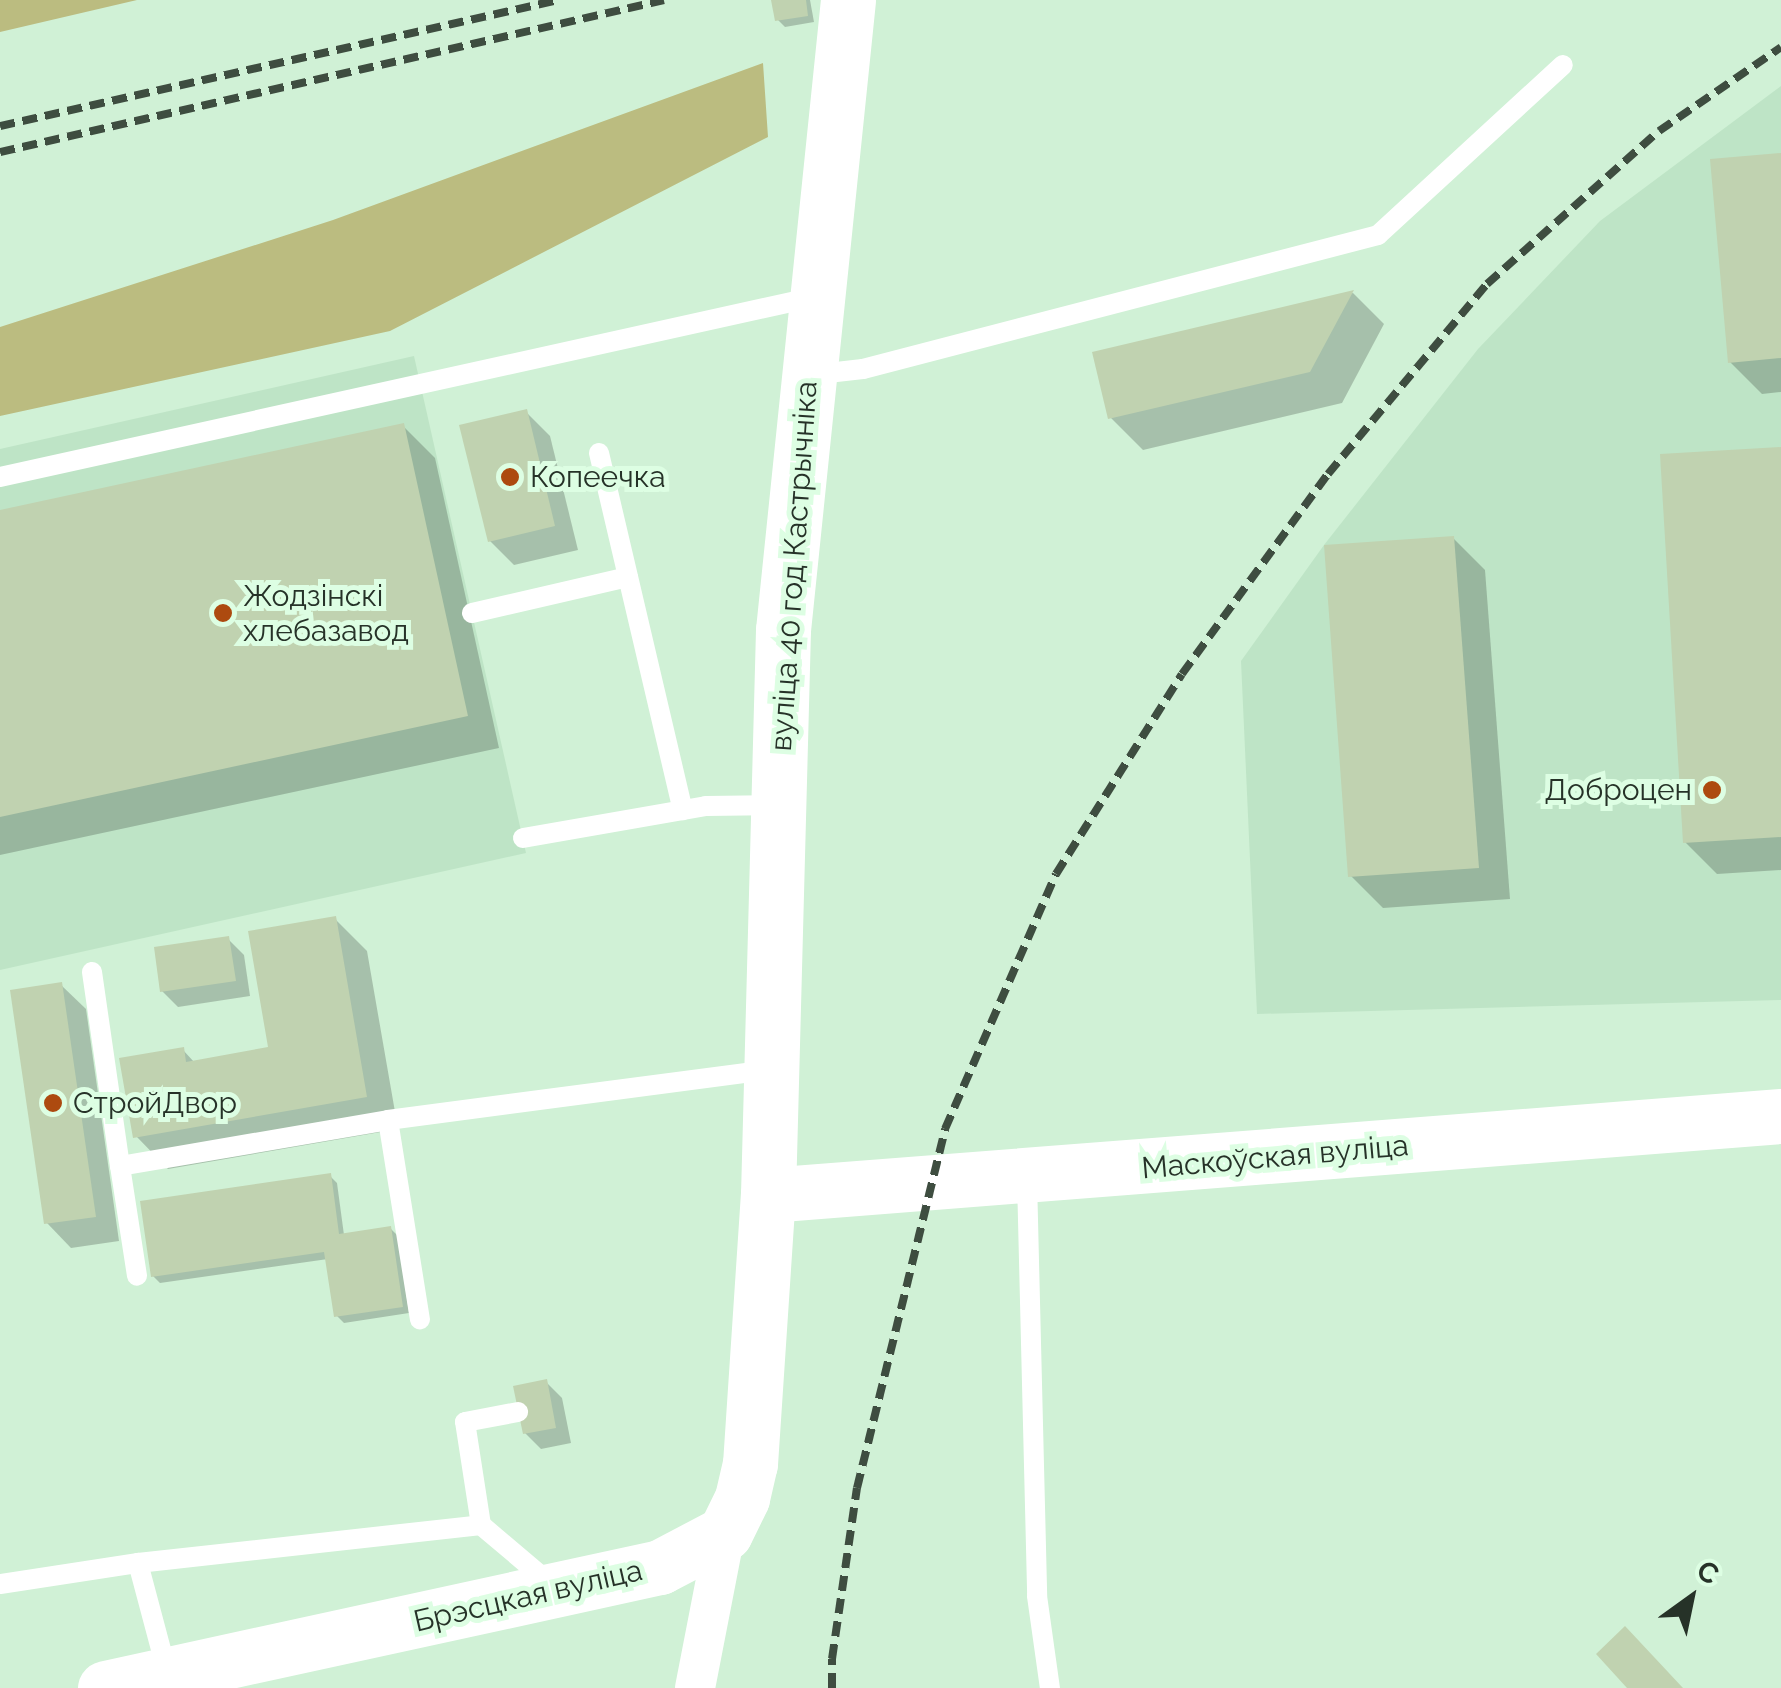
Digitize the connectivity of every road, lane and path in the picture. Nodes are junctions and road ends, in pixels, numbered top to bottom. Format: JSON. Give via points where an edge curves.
{"nodes":[{"id":1,"x":848,"y":0,"type":"edge"},
{"id":2,"x":1563,"y":64,"type":"dead end"},
{"id":3,"x":816,"y":297,"type":"junction"},
{"id":4,"x":808,"y":376,"type":"junction"},
{"id":5,"x":599,"y":454,"type":"dead end"},
{"id":6,"x":0,"y":477,"type":"edge"},
{"id":7,"x":628,"y":576,"type":"junction"},
{"id":8,"x":472,"y":613,"type":"dead end"},
{"id":9,"x":778,"y":805,"type":"junction"},
{"id":10,"x":683,"y":810,"type":"junction"},
{"id":11,"x":522,"y":838,"type":"dead end"},
{"id":12,"x":92,"y":972,"type":"dead end"},
{"id":13,"x":772,"y":1069,"type":"junction"},
{"id":14,"x":1781,"y":1116,"type":"edge"},
{"id":15,"x":388,"y":1120,"type":"junction"},
{"id":16,"x":120,"y":1166,"type":"junction"},
{"id":17,"x":1027,"y":1177,"type":"junction"},
{"id":18,"x":768,"y":1195,"type":"junction"},
{"id":19,"x":137,"y":1276,"type":"dead end"},
{"id":20,"x":420,"y":1319,"type":"dead end"},
{"id":21,"x":518,"y":1412,"type":"dead end"},
{"id":22,"x":481,"y":1524,"type":"junction"},
{"id":23,"x":725,"y":1533,"type":"junction"},
{"id":24,"x":138,"y":1563,"type":"junction"},
{"id":25,"x":0,"y":1584,"type":"edge"},
{"id":26,"x":560,"y":1591,"type":"junction"},
{"id":27,"x":168,"y":1674,"type":"junction"},
{"id":28,"x":105,"y":1688,"type":"edge"},
{"id":29,"x":695,"y":1688,"type":"edge"},
{"id":30,"x":1050,"y":1688,"type":"edge"}],
"edges":[{"from":1,"to":3,"type":"main road","name":"вуліца 40 год Кастрычніка"},
{"from":2,"to":4,"type":"lane","via":[[1378,235],[862,369]]},
{"from":3,"to":4,"type":"main road","name":"вуліца 40 год Кастрычніка"},
{"from":3,"to":6,"type":"lane"},
{"from":4,"to":9,"type":"main road","name":"вуліца 40 год Кастрычніка","via":[[783,630]]},
{"from":5,"to":7,"type":"lane"},
{"from":7,"to":8,"type":"lane"},
{"from":7,"to":10,"type":"lane"},
{"from":9,"to":10,"type":"lane"},
{"from":9,"to":13,"type":"main road","name":"вуліца 40 год Кастрычніка"},
{"from":10,"to":11,"type":"lane"},
{"from":12,"to":16,"type":"lane"},
{"from":13,"to":15,"type":"lane"},
{"from":13,"to":18,"type":"main road","name":"вуліца 40 год Кастрычніка"},
{"from":14,"to":17,"type":"main road","name":"Маскоўская вуліца"},
{"from":15,"to":16,"type":"lane"},
{"from":15,"to":20,"type":"lane"},
{"from":16,"to":19,"type":"lane"},
{"from":17,"to":18,"type":"main road","name":"Маскоўская вуліца"},
{"from":17,"to":30,"type":"lane","via":[[1037,1596]]},
{"from":18,"to":23,"type":"main road","via":[[750,1464]]},
{"from":21,"to":22,"type":"lane","via":[[466,1422]]},
{"from":22,"to":24,"type":"lane"},
{"from":22,"to":26,"type":"lane"},
{"from":23,"to":26,"type":"main road","name":"Брэсцкая вуліца","via":[[660,1567]]},
{"from":23,"to":29,"type":"street"},
{"from":24,"to":25,"type":"lane"},
{"from":24,"to":27,"type":"lane"},
{"from":26,"to":27,"type":"main road","name":"Брэсцкая вуліца"},
{"from":27,"to":28,"type":"main road","name":"Брэсцкая вуліца"}]}
